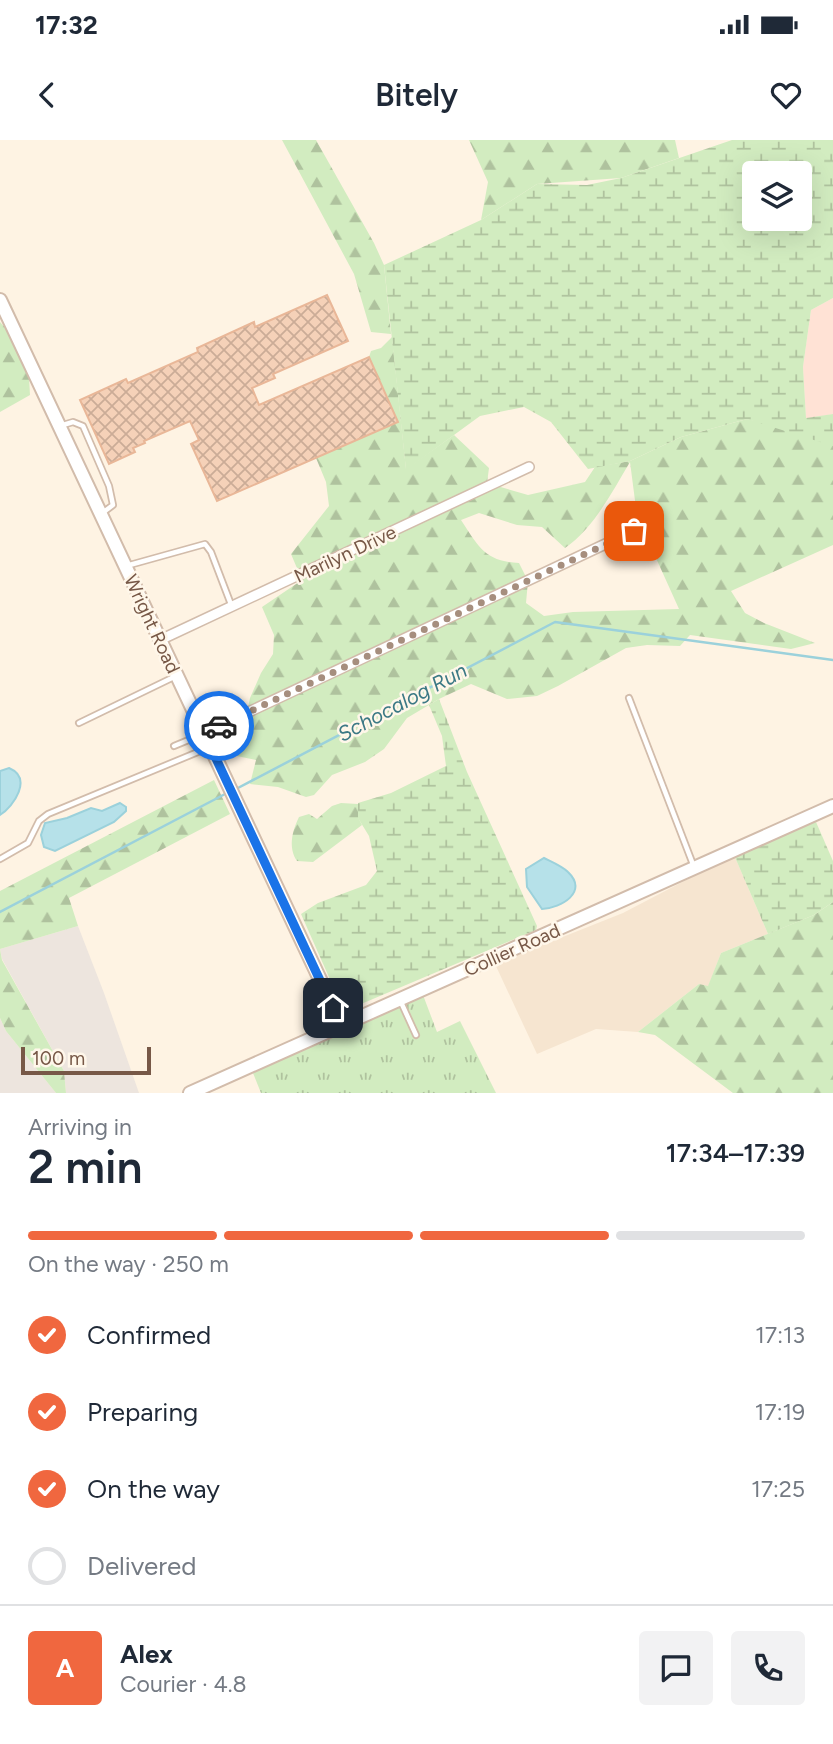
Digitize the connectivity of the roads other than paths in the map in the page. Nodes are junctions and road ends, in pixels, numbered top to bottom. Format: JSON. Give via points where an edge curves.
{"nodes":[{"id":1,"x":0,"y":300,"type":"edge"},
{"id":2,"x":58,"y":426,"type":"junction"},
{"id":3,"x":529,"y":467,"type":"dead end"},
{"id":4,"x":100,"y":515,"type":"junction"},
{"id":5,"x":634,"y":531,"type":"dead end"},
{"id":6,"x":125,"y":566,"type":"junction"},
{"id":7,"x":232,"y":607,"type":"junction"},
{"id":8,"x":160,"y":640,"type":"junction"},
{"id":9,"x":177,"y":675,"type":"junction"},
{"id":10,"x":629,"y":698,"type":"dead end"},
{"id":11,"x":79,"y":723,"type":"dead end"},
{"id":12,"x":204,"y":733,"type":"junction"},
{"id":13,"x":174,"y":746,"type":"dead end"},
{"id":14,"x":210,"y":747,"type":"junction"},
{"id":15,"x":833,"y":806,"type":"edge"},
{"id":16,"x":0,"y":859,"type":"edge"},
{"id":17,"x":695,"y":868,"type":"junction"},
{"id":18,"x":399,"y":999,"type":"junction"},
{"id":19,"x":341,"y":1024,"type":"junction"},
{"id":20,"x":416,"y":1035,"type":"dead end"},
{"id":21,"x":190,"y":1093,"type":"edge"}],
"edges":[{"from":1,"to":2,"type":"street","name":"Wright Road"},
{"from":2,"to":4,"type":"street","name":"Wright Road"},
{"from":2,"to":4,"type":"lane","via":[[73,422],[83,426],[113,505]]},
{"from":3,"to":7,"type":"street","name":"Marilyn Drive"},
{"from":4,"to":6,"type":"street","name":"Wright Road"},
{"from":5,"to":12,"type":"street"},
{"from":6,"to":7,"type":"lane","via":[[205,544]]},
{"from":6,"to":8,"type":"street","name":"Wright Road"},
{"from":7,"to":8,"type":"street","name":"Marilyn Drive"},
{"from":8,"to":9,"type":"street","name":"Wright Road"},
{"from":9,"to":11,"type":"lane"},
{"from":9,"to":12,"type":"street","name":"Wright Road"},
{"from":10,"to":17,"type":"lane"},
{"from":12,"to":13,"type":"lane"},
{"from":12,"to":14,"type":"street","name":"Wright Road"},
{"from":14,"to":16,"type":"lane","via":[[48,814],[38,821],[28,843]]},
{"from":14,"to":19,"type":"street","name":"Wright Road"},
{"from":15,"to":17,"type":"street","name":"Collier Road"},
{"from":17,"to":18,"type":"street","name":"Collier Road"},
{"from":18,"to":19,"type":"street","name":"Collier Road"},
{"from":18,"to":20,"type":"lane"},
{"from":19,"to":21,"type":"street","name":"Collier Road"}]}
